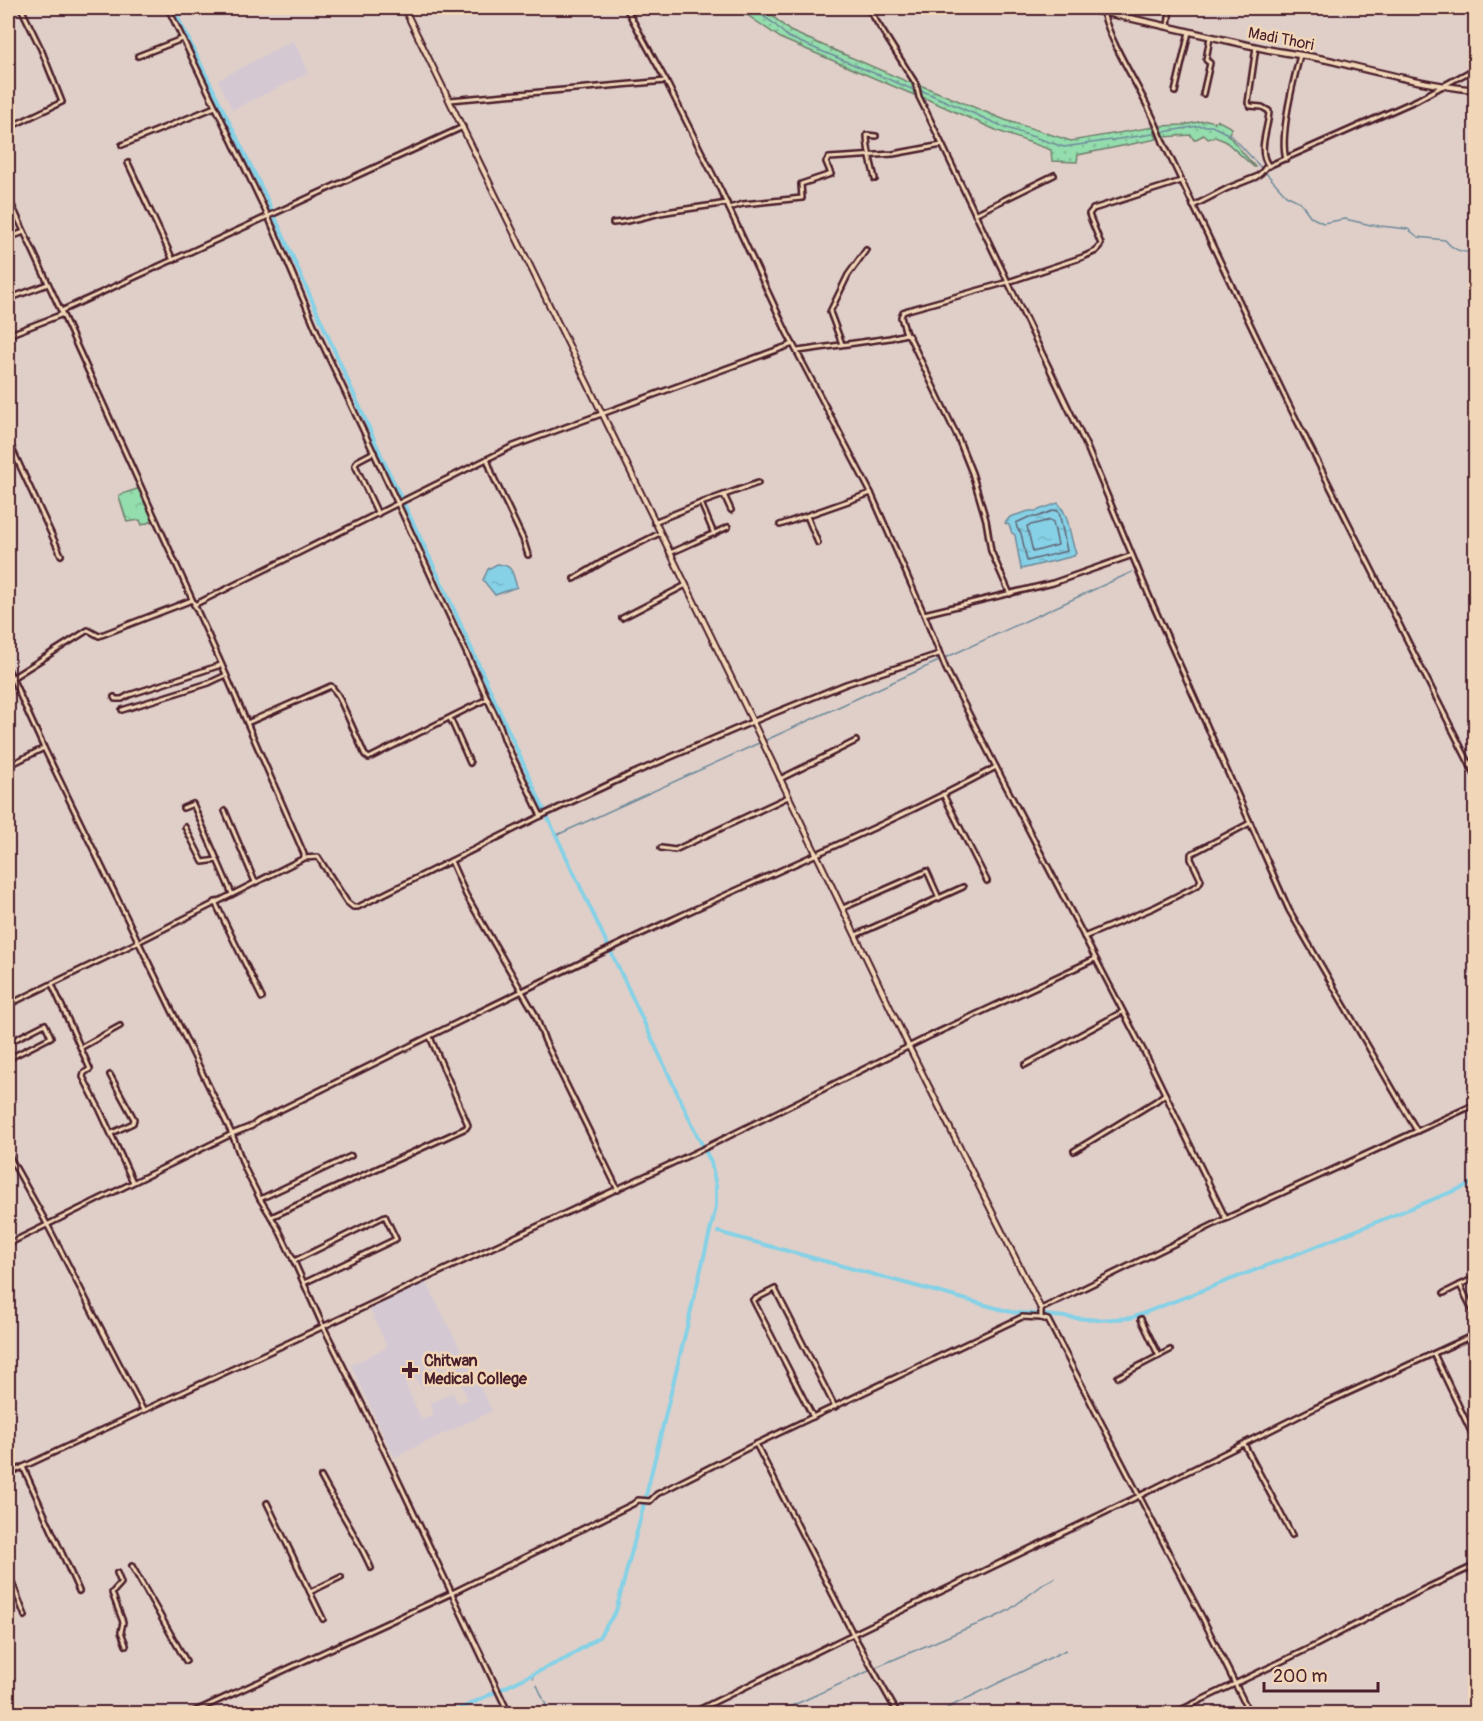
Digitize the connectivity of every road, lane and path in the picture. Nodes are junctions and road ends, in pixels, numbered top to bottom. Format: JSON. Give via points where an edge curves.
{"nodes":[{"id":1,"x":21,"y":8,"type":"edge"},
{"id":2,"x":168,"y":8,"type":"edge"},
{"id":3,"x":404,"y":8,"type":"edge"},
{"id":4,"x":626,"y":8,"type":"edge"},
{"id":5,"x":868,"y":8,"type":"edge"},
{"id":6,"x":1083,"y":8,"type":"edge"},
{"id":7,"x":1170,"y":8,"type":"edge"},
{"id":8,"x":1099,"y":9,"type":"edge"},
{"id":9,"x":1168,"y":26,"type":"junction"},
{"id":10,"x":1190,"y":31,"type":"junction"},
{"id":11,"x":1210,"y":35,"type":"junction"},
{"id":12,"x":182,"y":39,"type":"junction"},
{"id":13,"x":1256,"y":47,"type":"junction"},
{"id":14,"x":1299,"y":55,"type":"junction"},
{"id":15,"x":138,"y":56,"type":"dead end"},
{"id":16,"x":1476,"y":68,"type":"edge"},
{"id":17,"x":666,"y":81,"type":"junction"},
{"id":18,"x":1441,"y":86,"type":"junction"},
{"id":19,"x":1476,"y":90,"type":"edge"},
{"id":20,"x":1175,"y":92,"type":"dead end"},
{"id":21,"x":1203,"y":94,"type":"dead end"},
{"id":22,"x":450,"y":100,"type":"junction"},
{"id":23,"x":215,"y":107,"type":"junction"},
{"id":24,"x":463,"y":127,"type":"junction"},
{"id":25,"x":8,"y":128,"type":"edge"},
{"id":26,"x":876,"y":136,"type":"dead end"},
{"id":27,"x":122,"y":145,"type":"dead end"},
{"id":28,"x":942,"y":145,"type":"junction"},
{"id":29,"x":869,"y":155,"type":"junction"},
{"id":30,"x":1286,"y":159,"type":"junction"},
{"id":31,"x":129,"y":163,"type":"dead end"},
{"id":32,"x":1267,"y":166,"type":"junction"},
{"id":33,"x":1054,"y":175,"type":"dead end"},
{"id":34,"x":875,"y":179,"type":"dead end"},
{"id":35,"x":1181,"y":181,"type":"junction"},
{"id":36,"x":8,"y":197,"type":"edge"},
{"id":37,"x":727,"y":203,"type":"junction"},
{"id":38,"x":1193,"y":206,"type":"junction"},
{"id":39,"x":729,"y":208,"type":"junction"},
{"id":40,"x":975,"y":214,"type":"junction"},
{"id":41,"x":268,"y":216,"type":"junction"},
{"id":42,"x":613,"y":223,"type":"dead end"},
{"id":43,"x":24,"y":232,"type":"junction"},
{"id":44,"x":8,"y":238,"type":"edge"},
{"id":45,"x":866,"y":250,"type":"dead end"},
{"id":46,"x":172,"y":260,"type":"junction"},
{"id":47,"x":1008,"y":282,"type":"junction"},
{"id":48,"x":49,"y":284,"type":"junction"},
{"id":49,"x":8,"y":299,"type":"edge"},
{"id":50,"x":62,"y":313,"type":"junction"},
{"id":51,"x":906,"y":334,"type":"junction"},
{"id":52,"x":8,"y":335,"type":"edge"},
{"id":53,"x":793,"y":344,"type":"junction"},
{"id":54,"x":842,"y":344,"type":"junction"},
{"id":55,"x":798,"y":351,"type":"junction"},
{"id":56,"x":601,"y":414,"type":"junction"},
{"id":57,"x":8,"y":440,"type":"edge"},
{"id":58,"x":374,"y":452,"type":"junction"},
{"id":59,"x":487,"y":459,"type":"junction"},
{"id":60,"x":758,"y":483,"type":"dead end"},
{"id":61,"x":871,"y":493,"type":"junction"},
{"id":62,"x":724,"y":495,"type":"junction"},
{"id":63,"x":700,"y":503,"type":"junction"},
{"id":64,"x":398,"y":504,"type":"junction"},
{"id":65,"x":731,"y":510,"type":"dead end"},
{"id":66,"x":378,"y":514,"type":"junction"},
{"id":67,"x":807,"y":516,"type":"junction"},
{"id":68,"x":654,"y":522,"type":"junction"},
{"id":69,"x":780,"y":525,"type":"dead end"},
{"id":70,"x":728,"y":528,"type":"dead end"},
{"id":71,"x":660,"y":533,"type":"junction"},
{"id":72,"x":714,"y":534,"type":"junction"},
{"id":73,"x":818,"y":543,"type":"dead end"},
{"id":74,"x":670,"y":554,"type":"junction"},
{"id":75,"x":61,"y":555,"type":"dead end"},
{"id":76,"x":528,"y":555,"type":"dead end"},
{"id":77,"x":1131,"y":555,"type":"junction"},
{"id":78,"x":574,"y":579,"type":"dead end"},
{"id":79,"x":686,"y":585,"type":"junction"},
{"id":80,"x":1010,"y":594,"type":"junction"},
{"id":81,"x":192,"y":600,"type":"junction"},
{"id":82,"x":194,"y":604,"type":"junction"},
{"id":83,"x":924,"y":614,"type":"junction"},
{"id":84,"x":622,"y":618,"type":"dead end"},
{"id":85,"x":939,"y":654,"type":"junction"},
{"id":86,"x":221,"y":665,"type":"junction"},
{"id":87,"x":8,"y":669,"type":"edge"},
{"id":88,"x":226,"y":675,"type":"junction"},
{"id":89,"x":12,"y":678,"type":"junction"},
{"id":90,"x":114,"y":697,"type":"dead end"},
{"id":91,"x":487,"y":699,"type":"junction"},
{"id":92,"x":122,"y":710,"type":"dead end"},
{"id":93,"x":450,"y":718,"type":"junction"},
{"id":94,"x":752,"y":722,"type":"junction"},
{"id":95,"x":247,"y":723,"type":"junction"},
{"id":96,"x":856,"y":741,"type":"dead end"},
{"id":97,"x":44,"y":748,"type":"junction"},
{"id":98,"x":470,"y":763,"type":"dead end"},
{"id":99,"x":8,"y":766,"type":"edge"},
{"id":100,"x":996,"y":767,"type":"junction"},
{"id":101,"x":1476,"y":777,"type":"edge"},
{"id":102,"x":779,"y":779,"type":"junction"},
{"id":103,"x":943,"y":794,"type":"junction"},
{"id":104,"x":788,"y":797,"type":"junction"},
{"id":105,"x":183,"y":808,"type":"dead end"},
{"id":106,"x":225,"y":811,"type":"dead end"},
{"id":107,"x":542,"y":815,"type":"junction"},
{"id":108,"x":1250,"y":823,"type":"junction"},
{"id":109,"x":185,"y":827,"type":"dead end"},
{"id":110,"x":661,"y":848,"type":"dead end"},
{"id":111,"x":816,"y":855,"type":"junction"},
{"id":112,"x":304,"y":858,"type":"junction"},
{"id":113,"x":217,"y":860,"type":"junction"},
{"id":114,"x":451,"y":861,"type":"junction"},
{"id":115,"x":987,"y":881,"type":"dead end"},
{"id":116,"x":255,"y":882,"type":"junction"},
{"id":117,"x":963,"y":887,"type":"dead end"},
{"id":118,"x":232,"y":894,"type":"junction"},
{"id":119,"x":939,"y":898,"type":"junction"},
{"id":120,"x":215,"y":902,"type":"junction"},
{"id":121,"x":843,"y":908,"type":"junction"},
{"id":122,"x":856,"y":935,"type":"junction"},
{"id":123,"x":1084,"y":937,"type":"junction"},
{"id":124,"x":138,"y":942,"type":"junction"},
{"id":125,"x":1095,"y":959,"type":"junction"},
{"id":126,"x":52,"y":984,"type":"junction"},
{"id":127,"x":522,"y":991,"type":"junction"},
{"id":128,"x":262,"y":998,"type":"dead end"},
{"id":129,"x":8,"y":1005,"type":"edge"},
{"id":130,"x":1122,"y":1012,"type":"junction"},
{"id":131,"x":120,"y":1026,"type":"dead end"},
{"id":132,"x":430,"y":1037,"type":"junction"},
{"id":133,"x":8,"y":1044,"type":"edge"},
{"id":134,"x":81,"y":1047,"type":"junction"},
{"id":135,"x":909,"y":1047,"type":"junction"},
{"id":136,"x":8,"y":1059,"type":"edge"},
{"id":137,"x":1025,"y":1065,"type":"dead end"},
{"id":138,"x":111,"y":1074,"type":"dead end"},
{"id":139,"x":1165,"y":1094,"type":"junction"},
{"id":140,"x":1476,"y":1104,"type":"edge"},
{"id":141,"x":1417,"y":1131,"type":"junction"},
{"id":142,"x":111,"y":1133,"type":"junction"},
{"id":143,"x":232,"y":1134,"type":"junction"},
{"id":144,"x":1074,"y":1151,"type":"dead end"},
{"id":145,"x":8,"y":1154,"type":"edge"},
{"id":146,"x":351,"y":1156,"type":"dead end"},
{"id":147,"x":9,"y":1160,"type":"edge"},
{"id":148,"x":133,"y":1182,"type":"junction"},
{"id":149,"x":618,"y":1190,"type":"junction"},
{"id":150,"x":260,"y":1199,"type":"junction"},
{"id":151,"x":271,"y":1217,"type":"junction"},
{"id":152,"x":1226,"y":1219,"type":"junction"},
{"id":153,"x":47,"y":1224,"type":"junction"},
{"id":154,"x":8,"y":1244,"type":"edge"},
{"id":155,"x":294,"y":1261,"type":"junction"},
{"id":156,"x":1476,"y":1277,"type":"edge"},
{"id":157,"x":304,"y":1283,"type":"junction"},
{"id":158,"x":1460,"y":1285,"type":"junction"},
{"id":159,"x":1444,"y":1293,"type":"dead end"},
{"id":160,"x":1041,"y":1310,"type":"junction"},
{"id":161,"x":1476,"y":1317,"type":"edge"},
{"id":162,"x":1041,"y":1318,"type":"junction"},
{"id":163,"x":1141,"y":1319,"type":"dead end"},
{"id":164,"x":323,"y":1326,"type":"junction"},
{"id":165,"x":1476,"y":1334,"type":"edge"},
{"id":166,"x":1170,"y":1350,"type":"dead end"},
{"id":167,"x":1433,"y":1353,"type":"junction"},
{"id":168,"x":1160,"y":1356,"type":"junction"},
{"id":169,"x":1118,"y":1377,"type":"dead end"},
{"id":170,"x":835,"y":1407,"type":"junction"},
{"id":171,"x":143,"y":1410,"type":"junction"},
{"id":172,"x":813,"y":1417,"type":"junction"},
{"id":173,"x":1476,"y":1442,"type":"edge"},
{"id":174,"x":756,"y":1444,"type":"junction"},
{"id":175,"x":1244,"y":1444,"type":"junction"},
{"id":176,"x":23,"y":1466,"type":"junction"},
{"id":177,"x":8,"y":1474,"type":"edge"},
{"id":178,"x":321,"y":1477,"type":"dead end"},
{"id":179,"x":1139,"y":1496,"type":"junction"},
{"id":180,"x":267,"y":1503,"type":"dead end"},
{"id":181,"x":1292,"y":1535,"type":"dead end"},
{"id":182,"x":1476,"y":1565,"type":"edge"},
{"id":183,"x":132,"y":1566,"type":"dead end"},
{"id":184,"x":371,"y":1568,"type":"dead end"},
{"id":185,"x":8,"y":1572,"type":"edge"},
{"id":186,"x":117,"y":1573,"type":"dead end"},
{"id":187,"x":340,"y":1577,"type":"dead end"},
{"id":188,"x":79,"y":1591,"type":"dead end"},
{"id":189,"x":310,"y":1592,"type":"junction"},
{"id":190,"x":452,"y":1593,"type":"junction"},
{"id":191,"x":25,"y":1616,"type":"dead end"},
{"id":192,"x":323,"y":1619,"type":"dead end"},
{"id":193,"x":854,"y":1634,"type":"junction"},
{"id":194,"x":126,"y":1645,"type":"dead end"},
{"id":195,"x":186,"y":1661,"type":"dead end"},
{"id":196,"x":1235,"y":1682,"type":"junction"},
{"id":197,"x":189,"y":1713,"type":"edge"},
{"id":198,"x":509,"y":1713,"type":"edge"},
{"id":199,"x":690,"y":1713,"type":"edge"},
{"id":200,"x":898,"y":1713,"type":"edge"},
{"id":201,"x":1172,"y":1713,"type":"edge"},
{"id":202,"x":1250,"y":1713,"type":"edge"}],
"edges":[{"from":1,"to":25,"type":"street","via":[[62,102]]},
{"from":2,"to":12,"type":"street"},
{"from":3,"to":22,"type":"street"},
{"from":4,"to":17,"type":"street"},
{"from":5,"to":28,"type":"street","via":[[916,84]]},
{"from":6,"to":8,"type":"main road","name":"Madi Thori"},
{"from":7,"to":9,"type":"street"},
{"from":8,"to":9,"type":"main road","name":"Madi Thori"},
{"from":8,"to":35,"type":"street"},
{"from":9,"to":10,"type":"main road","name":"Madi Thori"},
{"from":10,"to":11,"type":"main road","name":"Madi Thori"},
{"from":10,"to":20,"type":"street"},
{"from":11,"to":13,"type":"main road","name":"Madi Thori"},
{"from":11,"to":21,"type":"street","via":[[1206,60],[1210,66]]},
{"from":12,"to":15,"type":"street"},
{"from":12,"to":23,"type":"street"},
{"from":13,"to":14,"type":"main road","name":"Madi Thori"},
{"from":13,"to":32,"type":"street","via":[[1248,103],[1269,111],[1263,150]]},
{"from":14,"to":18,"type":"main road","name":"Madi Thori"},
{"from":14,"to":30,"type":"street","via":[[1288,110]]},
{"from":16,"to":18,"type":"street"},
{"from":17,"to":22,"type":"street"},
{"from":17,"to":37,"type":"street"},
{"from":18,"to":19,"type":"main road","name":"Madi Thori"},
{"from":18,"to":30,"type":"street"},
{"from":22,"to":24,"type":"street"},
{"from":23,"to":27,"type":"street"},
{"from":23,"to":41,"type":"street"},
{"from":24,"to":41,"type":"street"},
{"from":24,"to":56,"type":"street"},
{"from":26,"to":29,"type":"street","via":[[867,135]]},
{"from":28,"to":29,"type":"street"},
{"from":28,"to":40,"type":"street"},
{"from":29,"to":34,"type":"street"},
{"from":29,"to":39,"type":"street","via":[[827,159],[831,174],[802,183],[800,199]]},
{"from":30,"to":32,"type":"street"},
{"from":31,"to":46,"type":"street"},
{"from":32,"to":38,"type":"street","via":[[1261,174]]},
{"from":33,"to":40,"type":"street"},
{"from":35,"to":38,"type":"street"},
{"from":35,"to":47,"type":"street","via":[[1093,209],[1089,214],[1101,244],[1096,251]]},
{"from":36,"to":43,"type":"street"},
{"from":37,"to":39,"type":"street"},
{"from":37,"to":42,"type":"street"},
{"from":38,"to":101,"type":"street"},
{"from":39,"to":53,"type":"street"},
{"from":40,"to":47,"type":"street"},
{"from":41,"to":46,"type":"street"},
{"from":41,"to":58,"type":"street"},
{"from":43,"to":44,"type":"street"},
{"from":43,"to":48,"type":"street"},
{"from":45,"to":54,"type":"street","via":[[848,274],[830,312]]},
{"from":46,"to":50,"type":"street"},
{"from":47,"to":51,"type":"street","via":[[903,312]]},
{"from":47,"to":77,"type":"street","via":[[1087,447]]},
{"from":48,"to":49,"type":"street"},
{"from":48,"to":50,"type":"street"},
{"from":50,"to":52,"type":"street"},
{"from":50,"to":81,"type":"street"},
{"from":51,"to":54,"type":"street"},
{"from":51,"to":80,"type":"street","via":[[958,438],[986,520],[991,551]]},
{"from":53,"to":55,"type":"street"},
{"from":53,"to":56,"type":"street"},
{"from":54,"to":55,"type":"street"},
{"from":55,"to":61,"type":"street"},
{"from":56,"to":59,"type":"street"},
{"from":56,"to":68,"type":"street"},
{"from":57,"to":75,"type":"street"},
{"from":58,"to":64,"type":"street"},
{"from":58,"to":66,"type":"street","via":[[355,465]]},
{"from":59,"to":64,"type":"street"},
{"from":59,"to":76,"type":"street"},
{"from":60,"to":62,"type":"street"},
{"from":61,"to":67,"type":"street"},
{"from":61,"to":83,"type":"street"},
{"from":62,"to":63,"type":"street"},
{"from":62,"to":65,"type":"street"},
{"from":63,"to":68,"type":"street"},
{"from":63,"to":72,"type":"street"},
{"from":64,"to":66,"type":"street"},
{"from":64,"to":91,"type":"street"},
{"from":66,"to":82,"type":"street"},
{"from":67,"to":69,"type":"street"},
{"from":67,"to":73,"type":"street"},
{"from":68,"to":71,"type":"street"},
{"from":70,"to":72,"type":"street"},
{"from":71,"to":74,"type":"street"},
{"from":71,"to":78,"type":"street"},
{"from":72,"to":74,"type":"street"},
{"from":74,"to":79,"type":"street"},
{"from":77,"to":80,"type":"street"},
{"from":77,"to":108,"type":"street"},
{"from":79,"to":84,"type":"street"},
{"from":79,"to":94,"type":"street"},
{"from":80,"to":83,"type":"street"},
{"from":81,"to":82,"type":"street"},
{"from":81,"to":89,"type":"street","via":[[99,636],[88,630]]},
{"from":82,"to":86,"type":"street"},
{"from":83,"to":85,"type":"street"},
{"from":85,"to":94,"type":"street","via":[[854,681]]},
{"from":85,"to":100,"type":"street"},
{"from":86,"to":88,"type":"street"},
{"from":86,"to":90,"type":"street","via":[[122,699]]},
{"from":87,"to":89,"type":"street"},
{"from":88,"to":92,"type":"street"},
{"from":88,"to":95,"type":"street"},
{"from":89,"to":97,"type":"street"},
{"from":91,"to":93,"type":"street"},
{"from":91,"to":107,"type":"street"},
{"from":93,"to":95,"type":"street","via":[[369,758],[331,686]]},
{"from":93,"to":98,"type":"street"},
{"from":94,"to":102,"type":"street"},
{"from":94,"to":107,"type":"street"},
{"from":95,"to":112,"type":"street"},
{"from":96,"to":102,"type":"street"},
{"from":97,"to":99,"type":"street"},
{"from":97,"to":124,"type":"street"},
{"from":100,"to":103,"type":"street"},
{"from":100,"to":123,"type":"street"},
{"from":102,"to":104,"type":"street"},
{"from":103,"to":111,"type":"street"},
{"from":103,"to":115,"type":"street"},
{"from":104,"to":110,"type":"street","via":[[675,850]]},
{"from":104,"to":111,"type":"street"},
{"from":105,"to":113,"type":"street","via":[[193,804]]},
{"from":106,"to":116,"type":"street"},
{"from":107,"to":114,"type":"street"},
{"from":108,"to":123,"type":"street","via":[[1191,854],[1201,880],[1198,885]]},
{"from":108,"to":141,"type":"street","via":[[1289,910]]},
{"from":109,"to":113,"type":"street","via":[[203,862]]},
{"from":111,"to":121,"type":"street"},
{"from":111,"to":127,"type":"street"},
{"from":112,"to":114,"type":"street","via":[[318,856],[353,907]]},
{"from":112,"to":116,"type":"street"},
{"from":113,"to":118,"type":"street"},
{"from":114,"to":127,"type":"street","via":[[466,895]]},
{"from":116,"to":118,"type":"street"},
{"from":117,"to":119,"type":"street"},
{"from":118,"to":120,"type":"street"},
{"from":119,"to":121,"type":"street","via":[[927,871]]},
{"from":119,"to":122,"type":"street"},
{"from":120,"to":124,"type":"street"},
{"from":120,"to":128,"type":"street"},
{"from":121,"to":122,"type":"street"},
{"from":122,"to":135,"type":"street"},
{"from":123,"to":125,"type":"street"},
{"from":124,"to":126,"type":"street"},
{"from":124,"to":143,"type":"street"},
{"from":125,"to":130,"type":"street"},
{"from":125,"to":135,"type":"street"},
{"from":126,"to":129,"type":"street"},
{"from":126,"to":134,"type":"street"},
{"from":127,"to":132,"type":"street"},
{"from":127,"to":149,"type":"street"},
{"from":130,"to":137,"type":"street"},
{"from":130,"to":139,"type":"street"},
{"from":131,"to":134,"type":"street"},
{"from":132,"to":143,"type":"street"},
{"from":132,"to":151,"type":"street","via":[[466,1128]]},
{"from":133,"to":136,"type":"street","via":[[45,1024],[51,1037]]},
{"from":134,"to":142,"type":"street","via":[[90,1069],[83,1077]]},
{"from":135,"to":149,"type":"street"},
{"from":135,"to":160,"type":"street"},
{"from":138,"to":142,"type":"street","via":[[134,1119]]},
{"from":139,"to":144,"type":"street"},
{"from":139,"to":152,"type":"street"},
{"from":140,"to":141,"type":"street"},
{"from":141,"to":152,"type":"street"},
{"from":142,"to":148,"type":"street"},
{"from":143,"to":148,"type":"street"},
{"from":143,"to":150,"type":"street"},
{"from":145,"to":147,"type":"street"},
{"from":146,"to":150,"type":"street"},
{"from":147,"to":153,"type":"street"},
{"from":148,"to":153,"type":"street"},
{"from":149,"to":164,"type":"street"},
{"from":150,"to":151,"type":"street"},
{"from":151,"to":155,"type":"street"},
{"from":152,"to":160,"type":"street"},
{"from":153,"to":154,"type":"street"},
{"from":153,"to":171,"type":"street"},
{"from":155,"to":157,"type":"street"},
{"from":155,"to":157,"type":"street","via":[[385,1216],[396,1239]]},
{"from":156,"to":158,"type":"street"},
{"from":157,"to":164,"type":"street"},
{"from":158,"to":159,"type":"street"},
{"from":158,"to":161,"type":"street"},
{"from":160,"to":162,"type":"street"},
{"from":162,"to":170,"type":"street","via":[[1022,1317]]},
{"from":162,"to":179,"type":"street","via":[[1048,1320]]},
{"from":163,"to":168,"type":"street"},
{"from":164,"to":171,"type":"street"},
{"from":164,"to":190,"type":"street"},
{"from":165,"to":167,"type":"street"},
{"from":166,"to":168,"type":"street"},
{"from":167,"to":173,"type":"street"},
{"from":167,"to":175,"type":"street"},
{"from":168,"to":169,"type":"street"},
{"from":170,"to":172,"type":"street"},
{"from":170,"to":172,"type":"street","via":[[775,1289],[753,1300]]},
{"from":171,"to":176,"type":"street"},
{"from":172,"to":174,"type":"street"},
{"from":174,"to":190,"type":"street","via":[[648,1501],[642,1499]]},
{"from":174,"to":193,"type":"street"},
{"from":175,"to":179,"type":"street"},
{"from":175,"to":181,"type":"street"},
{"from":176,"to":177,"type":"street"},
{"from":176,"to":188,"type":"street"},
{"from":178,"to":184,"type":"street"},
{"from":179,"to":193,"type":"street"},
{"from":179,"to":196,"type":"street"},
{"from":180,"to":189,"type":"street"},
{"from":182,"to":196,"type":"street"},
{"from":183,"to":195,"type":"street"},
{"from":185,"to":191,"type":"street"},
{"from":186,"to":194,"type":"street","via":[[121,1583],[112,1593],[123,1622]]},
{"from":187,"to":189,"type":"street"},
{"from":189,"to":192,"type":"street"},
{"from":190,"to":197,"type":"street"},
{"from":190,"to":198,"type":"street"},
{"from":193,"to":199,"type":"street"},
{"from":193,"to":200,"type":"street"},
{"from":196,"to":201,"type":"street"},
{"from":196,"to":202,"type":"street"}]}
